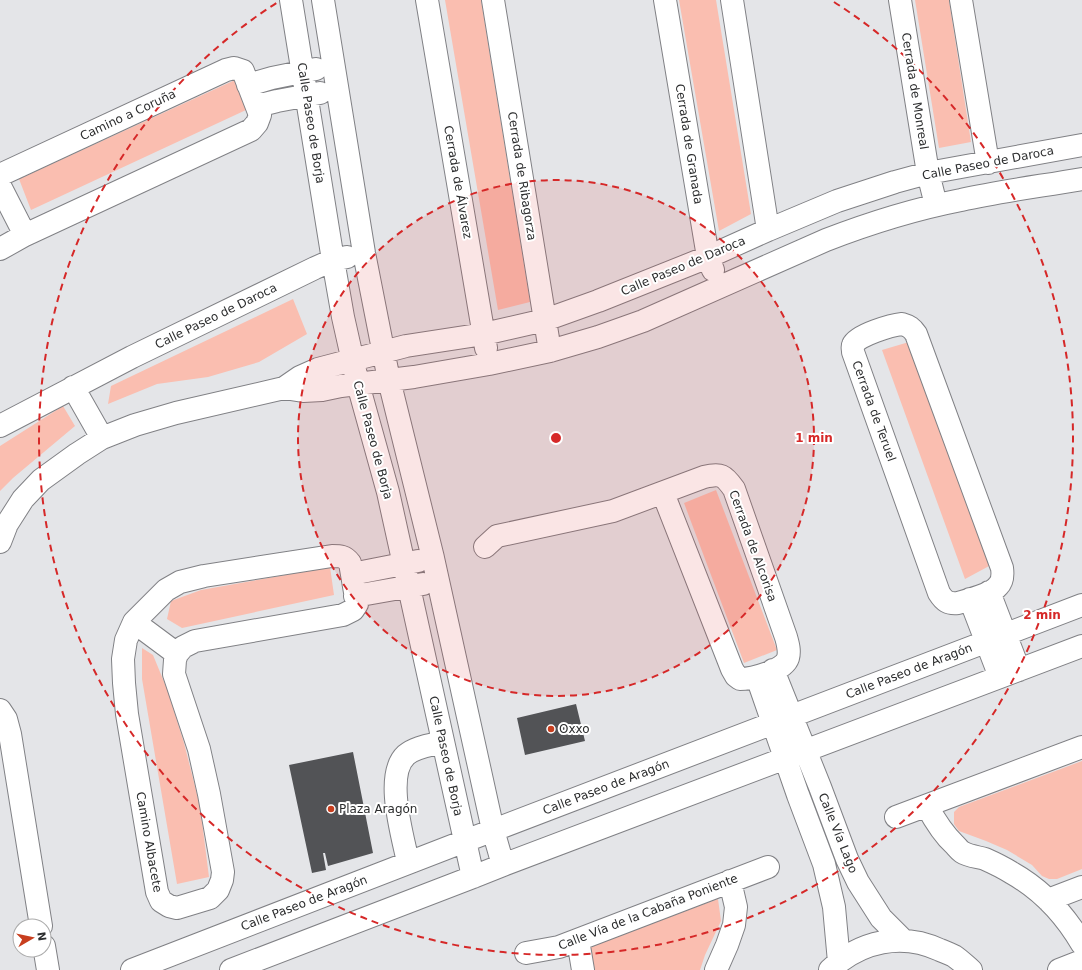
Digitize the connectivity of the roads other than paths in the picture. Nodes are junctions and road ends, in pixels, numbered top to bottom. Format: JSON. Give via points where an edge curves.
{"nodes":[{"id":1,"x":291,"y":0,"type":"edge"},
{"id":2,"x":322,"y":0,"type":"edge"},
{"id":3,"x":428,"y":0,"type":"edge"},
{"id":4,"x":493,"y":0,"type":"edge"},
{"id":5,"x":665,"y":0,"type":"edge"},
{"id":6,"x":732,"y":0,"type":"edge"},
{"id":7,"x":900,"y":0,"type":"edge"},
{"id":8,"x":961,"y":0,"type":"edge"},
{"id":9,"x":333,"y":66,"type":"junction"},
{"id":10,"x":303,"y":72,"type":"junction"},
{"id":11,"x":248,"y":85,"type":"junction"},
{"id":12,"x":337,"y":90,"type":"junction"},
{"id":13,"x":307,"y":96,"type":"junction"},
{"id":14,"x":257,"y":106,"type":"junction"},
{"id":15,"x":1082,"y":145,"type":"edge"},
{"id":16,"x":988,"y":163,"type":"junction"},
{"id":17,"x":928,"y":174,"type":"junction"},
{"id":18,"x":0,"y":175,"type":"edge"},
{"id":19,"x":1082,"y":179,"type":"edge"},
{"id":20,"x":0,"y":186,"type":"edge"},
{"id":21,"x":837,"y":201,"type":"junction"},
{"id":22,"x":936,"y":205,"type":"junction"},
{"id":23,"x":768,"y":230,"type":"junction"},
{"id":24,"x":848,"y":232,"type":"junction"},
{"id":25,"x":25,"y":235,"type":"junction"},
{"id":26,"x":0,"y":249,"type":"edge"},
{"id":27,"x":364,"y":253,"type":"junction"},
{"id":28,"x":708,"y":257,"type":"junction"},
{"id":29,"x":333,"y":260,"type":"junction"},
{"id":30,"x":720,"y":286,"type":"junction"},
{"id":31,"x":545,"y":320,"type":"junction"},
{"id":32,"x":484,"y":334,"type":"junction"},
{"id":33,"x":550,"y":351,"type":"junction"},
{"id":34,"x":383,"y":352,"type":"junction"},
{"id":35,"x":352,"y":360,"type":"junction"},
{"id":36,"x":489,"y":364,"type":"junction"},
{"id":37,"x":389,"y":380,"type":"junction"},
{"id":38,"x":358,"y":384,"type":"junction"},
{"id":39,"x":72,"y":387,"type":"junction"},
{"id":40,"x":284,"y":388,"type":"junction"},
{"id":41,"x":0,"y":426,"type":"edge"},
{"id":42,"x":102,"y":438,"type":"junction"},
{"id":43,"x":663,"y":493,"type":"junction"},
{"id":44,"x":0,"y":542,"type":"edge"},
{"id":45,"x":485,"y":547,"type":"dead end"},
{"id":46,"x":433,"y":558,"type":"junction"},
{"id":47,"x":403,"y":564,"type":"junction"},
{"id":48,"x":352,"y":574,"type":"junction"},
{"id":49,"x":438,"y":582,"type":"junction"},
{"id":50,"x":408,"y":587,"type":"junction"},
{"id":51,"x":355,"y":596,"type":"junction"},
{"id":52,"x":979,"y":596,"type":"junction"},
{"id":53,"x":1082,"y":606,"type":"edge"},
{"id":54,"x":134,"y":622,"type":"junction"},
{"id":55,"x":996,"y":638,"type":"junction"},
{"id":56,"x":1082,"y":646,"type":"edge"},
{"id":57,"x":177,"y":654,"type":"junction"},
{"id":58,"x":1009,"y":673,"type":"junction"},
{"id":59,"x":765,"y":674,"type":"junction"},
{"id":60,"x":0,"y":710,"type":"edge"},
{"id":61,"x":782,"y":719,"type":"junction"},
{"id":62,"x":443,"y":742,"type":"junction"},
{"id":63,"x":1082,"y":746,"type":"edge"},
{"id":64,"x":795,"y":754,"type":"junction"},
{"id":65,"x":927,"y":806,"type":"junction"},
{"id":66,"x":896,"y":817,"type":"dead end"},
{"id":67,"x":493,"y":830,"type":"junction"},
{"id":68,"x":464,"y":840,"type":"junction"},
{"id":69,"x":408,"y":862,"type":"junction"},
{"id":70,"x":503,"y":865,"type":"junction"},
{"id":71,"x":768,"y":867,"type":"dead end"},
{"id":72,"x":473,"y":877,"type":"junction"},
{"id":73,"x":730,"y":881,"type":"junction"},
{"id":74,"x":1082,"y":887,"type":"edge"},
{"id":75,"x":1048,"y":900,"type":"junction"},
{"id":76,"x":40,"y":918,"type":"edge"},
{"id":77,"x":578,"y":940,"type":"junction"},
{"id":78,"x":903,"y":940,"type":"junction"},
{"id":79,"x":1082,"y":944,"type":"edge"},
{"id":80,"x":526,"y":952,"type":"dead end"},
{"id":81,"x":46,"y":958,"type":"edge"},
{"id":82,"x":1082,"y":961,"type":"edge"},
{"id":83,"x":835,"y":966,"type":"edge"},
{"id":84,"x":48,"y":970,"type":"edge"},
{"id":85,"x":132,"y":970,"type":"edge"},
{"id":86,"x":231,"y":970,"type":"edge"},
{"id":87,"x":583,"y":970,"type":"edge"},
{"id":88,"x":716,"y":970,"type":"edge"},
{"id":89,"x":971,"y":970,"type":"edge"},
{"id":90,"x":1059,"y":970,"type":"edge"}],
"edges":[{"from":1,"to":10,"type":"street","name":"Calle Paseo de Borja"},
{"from":2,"to":9,"type":"street"},
{"from":3,"to":32,"type":"street","name":"Cerrada de Álvarez"},
{"from":4,"to":31,"type":"street","name":"Cerrada de Ribagorza"},
{"from":5,"to":28,"type":"street","name":"Cerrada de Granada"},
{"from":6,"to":23,"type":"street"},
{"from":7,"to":17,"type":"street","name":"Cerrada de Monreal"},
{"from":8,"to":16,"type":"street"},
{"from":9,"to":10,"type":"street"},
{"from":9,"to":12,"type":"street"},
{"from":10,"to":11,"type":"street"},
{"from":10,"to":13,"type":"street","name":"Calle Paseo de Borja"},
{"from":11,"to":14,"type":"street","name":"Camino a Coruña"},
{"from":11,"to":18,"type":"street","name":"Camino a Coruña","via":[[243,71],[234,68],[226,70]]},
{"from":12,"to":13,"type":"street"},
{"from":12,"to":27,"type":"street"},
{"from":13,"to":14,"type":"street"},
{"from":13,"to":29,"type":"street","name":"Calle Paseo de Borja"},
{"from":14,"to":25,"type":"street","name":"Camino a Coruña","via":[[260,115],[251,130]]},
{"from":15,"to":16,"type":"street","name":"Calle Paseo de Daroca"},
{"from":16,"to":17,"type":"street","name":"Calle Paseo de Daroca"},
{"from":17,"to":21,"type":"street","name":"Calle Paseo de Daroca"},
{"from":17,"to":22,"type":"street","name":"Cerrada de Monreal"},
{"from":19,"to":22,"type":"street","name":"Calle Paseo de Daroca"},
{"from":20,"to":25,"type":"street"},
{"from":21,"to":23,"type":"street","name":"Calle Paseo de Daroca"},
{"from":21,"to":24,"type":"street"},
{"from":22,"to":24,"type":"street","name":"Calle Paseo de Daroca"},
{"from":23,"to":28,"type":"street","name":"Calle Paseo de Daroca"},
{"from":24,"to":30,"type":"street","name":"Calle Paseo de Daroca"},
{"from":25,"to":26,"type":"street","name":"Camino a Coruña"},
{"from":27,"to":29,"type":"street","name":"Calle Paseo de Daroca"},
{"from":27,"to":34,"type":"street"},
{"from":28,"to":30,"type":"street","name":"Cerrada de Granada"},
{"from":28,"to":31,"type":"street","name":"Calle Paseo de Daroca"},
{"from":29,"to":35,"type":"street","name":"Calle Paseo de Borja"},
{"from":29,"to":39,"type":"street","name":"Calle Paseo de Daroca"},
{"from":30,"to":33,"type":"street","name":"Calle Paseo de Daroca","via":[[642,321]]},
{"from":31,"to":32,"type":"street","name":"Calle Paseo de Daroca"},
{"from":31,"to":33,"type":"street","name":"Cerrada de Ribagorza"},
{"from":32,"to":34,"type":"street","name":"Calle Paseo de Daroca"},
{"from":32,"to":36,"type":"street","name":"Cerrada de Álvarez"},
{"from":33,"to":36,"type":"street","name":"Calle Paseo de Daroca"},
{"from":34,"to":35,"type":"street","name":"Calle Paseo de Daroca"},
{"from":34,"to":37,"type":"street"},
{"from":35,"to":38,"type":"street","name":"Calle Paseo de Borja"},
{"from":35,"to":40,"type":"street","name":"Calle Paseo de Daroca","via":[[318,369]]},
{"from":36,"to":37,"type":"street","name":"Calle Paseo de Daroca"},
{"from":37,"to":38,"type":"street","name":"Calle Paseo de Daroca"},
{"from":37,"to":46,"type":"street"},
{"from":38,"to":40,"type":"street","name":"Calle Paseo de Daroca","via":[[322,390]]},
{"from":38,"to":47,"type":"street","name":"Calle Paseo de Borja","via":[[388,492]]},
{"from":39,"to":41,"type":"street","name":"Calle Paseo de Daroca"},
{"from":39,"to":42,"type":"street"},
{"from":40,"to":42,"type":"street","name":"Calle Paseo de Daroca","via":[[176,413]]},
{"from":42,"to":44,"type":"street","name":"Calle Paseo de Daroca","via":[[41,480],[23,499],[7,524]]},
{"from":43,"to":45,"type":"street","name":"Cerrada de Alcorisa","via":[[612,511],[497,536]]},
{"from":43,"to":59,"type":"street","via":[[732,669],[740,679]]},
{"from":43,"to":59,"type":"street","name":"Cerrada de Alcorisa","via":[[713,475],[728,481],[734,489],[788,646],[787,660]]},
{"from":46,"to":47,"type":"street"},
{"from":46,"to":49,"type":"street"},
{"from":47,"to":48,"type":"street"},
{"from":47,"to":50,"type":"street","name":"Calle Paseo de Borja"},
{"from":48,"to":51,"type":"street","name":"Camino Albacete"},
{"from":48,"to":54,"type":"street","name":"Camino Albacete","via":[[348,560],[336,556],[204,576],[180,582],[166,590]]},
{"from":49,"to":50,"type":"street"},
{"from":49,"to":67,"type":"street"},
{"from":50,"to":51,"type":"street"},
{"from":50,"to":62,"type":"street","name":"Calle Paseo de Borja"},
{"from":51,"to":57,"type":"street","name":"Camino Albacete","via":[[357,604],[353,610],[343,615],[195,641],[182,646]]},
{"from":52,"to":52,"type":"street","name":"Cerrada de Teruel","via":[[998,587],[1002,582],[1002,568],[916,334],[908,325],[902,324],[862,337],[853,345],[853,352],[943,600],[952,604]]},
{"from":52,"to":55,"type":"street"},
{"from":53,"to":55,"type":"street","name":"Calle Paseo de Aragón"},
{"from":54,"to":57,"type":"street"},
{"from":54,"to":57,"type":"street","name":"Camino Albacete","via":[[126,640],[123,659],[127,714],[157,892],[161,901],[176,908],[210,898],[218,890],[223,872],[199,749],[174,674]]},
{"from":55,"to":58,"type":"street"},
{"from":55,"to":61,"type":"street","name":"Calle Paseo de Aragón"},
{"from":56,"to":58,"type":"street"},
{"from":58,"to":64,"type":"street"},
{"from":59,"to":61,"type":"street"},
{"from":60,"to":76,"type":"street","via":[[6,719],[10,734]]},
{"from":61,"to":64,"type":"street","name":"Calle Vía Lago"},
{"from":61,"to":67,"type":"street","name":"Calle Paseo de Aragón"},
{"from":62,"to":68,"type":"street","name":"Calle Paseo de Borja"},
{"from":62,"to":69,"type":"street","via":[[413,750],[405,756],[396,774],[396,804]]},
{"from":63,"to":65,"type":"street"},
{"from":64,"to":70,"type":"street"},
{"from":64,"to":78,"type":"street","name":"Calle Vía Lago","via":[[820,787],[858,882],[881,918]]},
{"from":64,"to":83,"type":"street","name":"Calle Vía Lago","via":[[798,795],[824,864],[834,907]]},
{"from":65,"to":66,"type":"street"},
{"from":65,"to":75,"type":"street","via":[[947,838],[962,852],[1012,872]]},
{"from":67,"to":68,"type":"street","name":"Calle Paseo de Aragón"},
{"from":67,"to":70,"type":"street"},
{"from":68,"to":69,"type":"street","name":"Calle Paseo de Aragón"},
{"from":68,"to":72,"type":"street","name":"Calle Paseo de Borja"},
{"from":69,"to":85,"type":"street","name":"Calle Paseo de Aragón"},
{"from":70,"to":72,"type":"street"},
{"from":71,"to":73,"type":"street","name":"Calle Vía de la Cabaña Poniente"},
{"from":72,"to":86,"type":"street"},
{"from":73,"to":77,"type":"street","name":"Calle Vía de la Cabaña Poniente"},
{"from":73,"to":88,"type":"street","via":[[736,907],[734,925]]},
{"from":74,"to":75,"type":"street"},
{"from":75,"to":79,"type":"street"},
{"from":77,"to":80,"type":"street","name":"Calle Vía de la Cabaña Poniente","via":[[559,947]]},
{"from":77,"to":87,"type":"street"},
{"from":78,"to":83,"type":"street","via":[[880,943],[858,950]]},
{"from":78,"to":89,"type":"street","via":[[930,945],[954,956]]},
{"from":81,"to":84,"type":"street"},
{"from":82,"to":90,"type":"street"}]}
